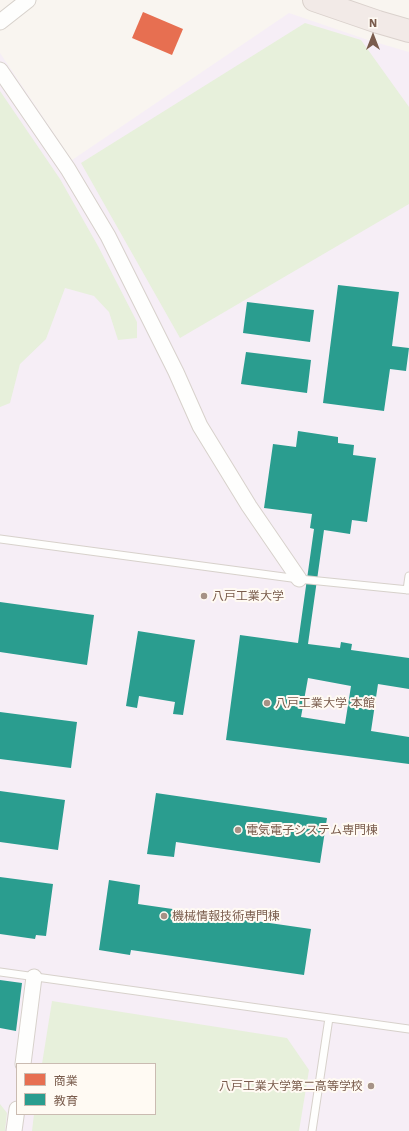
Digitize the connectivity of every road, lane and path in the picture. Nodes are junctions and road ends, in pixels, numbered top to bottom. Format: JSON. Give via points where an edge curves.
{"nodes":[{"id":1,"x":28,"y":0,"type":"edge"},
{"id":2,"x":314,"y":0,"type":"edge"},
{"id":3,"x":0,"y":22,"type":"edge"},
{"id":4,"x":409,"y":32,"type":"edge"},
{"id":5,"x":0,"y":70,"type":"edge"},
{"id":6,"x":0,"y":539,"type":"edge"},
{"id":7,"x":409,"y":576,"type":"edge"},
{"id":8,"x":299,"y":579,"type":"junction"},
{"id":9,"x":408,"y":590,"type":"edge"},
{"id":10,"x":0,"y":972,"type":"edge"},
{"id":11,"x":34,"y":977,"type":"junction"},
{"id":12,"x":329,"y":1018,"type":"junction"},
{"id":13,"x":409,"y":1029,"type":"edge"},
{"id":14,"x":23,"y":1063,"type":"edge"},
{"id":15,"x":16,"y":1115,"type":"edge"},
{"id":16,"x":14,"y":1131,"type":"edge"},
{"id":17,"x":312,"y":1131,"type":"edge"}],
"edges":[{"from":1,"to":3,"type":"street"},
{"from":2,"to":4,"type":"highway"},
{"from":5,"to":8,"type":"street","via":[[68,169],[108,236],[200,426],[249,506]]},
{"from":6,"to":8,"type":"lane"},
{"from":7,"to":9,"type":"lane"},
{"from":8,"to":9,"type":"lane"},
{"from":10,"to":11,"type":"lane"},
{"from":11,"to":12,"type":"lane"},
{"from":11,"to":14,"type":"street"},
{"from":12,"to":13,"type":"lane"},
{"from":12,"to":17,"type":"lane"},
{"from":15,"to":16,"type":"street"}]}
